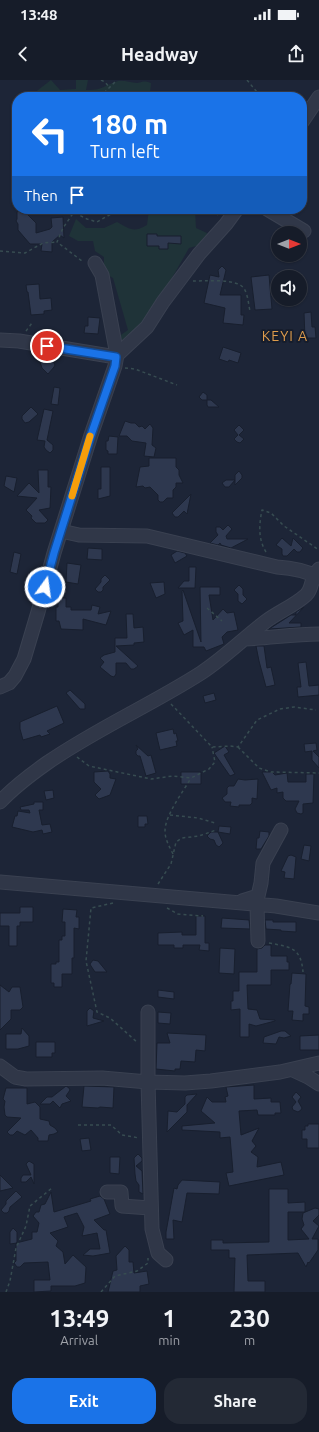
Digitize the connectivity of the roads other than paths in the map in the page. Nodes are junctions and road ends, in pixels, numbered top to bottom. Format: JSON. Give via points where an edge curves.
{"nodes":[{"id":1,"x":319,"y":97,"type":"edge"},
{"id":2,"x":307,"y":115,"type":"edge"},
{"id":3,"x":233,"y":214,"type":"edge"},
{"id":4,"x":275,"y":214,"type":"edge"},
{"id":5,"x":296,"y":226,"type":"edge"},
{"id":6,"x":95,"y":263,"type":"road end"},
{"id":7,"x":0,"y":340,"type":"edge"},
{"id":8,"x":116,"y":359,"type":"junction"},
{"id":9,"x":61,"y":531,"type":"junction"},
{"id":10,"x":317,"y":574,"type":"edge"},
{"id":11,"x":319,"y":634,"type":"edge"},
{"id":12,"x":245,"y":639,"type":"junction"},
{"id":13,"x":0,"y":687,"type":"edge"},
{"id":14,"x":0,"y":802,"type":"edge"},
{"id":15,"x":281,"y":830,"type":"dead end"},
{"id":16,"x":0,"y":882,"type":"edge"},
{"id":17,"x":237,"y":903,"type":"junction"},
{"id":18,"x":257,"y":905,"type":"junction"},
{"id":19,"x":318,"y":912,"type":"edge"},
{"id":20,"x":258,"y":941,"type":"road end"},
{"id":21,"x":148,"y":1012,"type":"dead end"},
{"id":22,"x":319,"y":1063,"type":"edge"},
{"id":23,"x":0,"y":1066,"type":"edge"},
{"id":24,"x":293,"y":1070,"type":"junction"},
{"id":25,"x":148,"y":1082,"type":"junction"},
{"id":26,"x":319,"y":1084,"type":"edge"},
{"id":27,"x":107,"y":1192,"type":"dead end"},
{"id":28,"x":150,"y":1208,"type":"junction"},
{"id":29,"x":166,"y":1260,"type":"dead end"}],
"edges":[{"from":1,"to":2,"type":"street"},
{"from":3,"to":8,"type":"street","via":[[199,254],[146,327]]},
{"from":4,"to":5,"type":"street"},
{"from":6,"to":8,"type":"street","via":[[102,275]]},
{"from":7,"to":8,"type":"street","via":[[19,341]]},
{"from":8,"to":9,"type":"street"},
{"from":9,"to":10,"type":"street","via":[[79,535],[147,536]]},
{"from":9,"to":13,"type":"street","via":[[24,659],[9,683]]},
{"from":10,"to":12,"type":"street","via":[[304,597],[266,621]]},
{"from":11,"to":12,"type":"street"},
{"from":12,"to":14,"type":"street","via":[[202,672],[64,752],[9,792]]},
{"from":15,"to":17,"type":"street","via":[[263,863],[258,896]]},
{"from":16,"to":17,"type":"street"},
{"from":17,"to":18,"type":"street"},
{"from":18,"to":19,"type":"street"},
{"from":18,"to":20,"type":"street"},
{"from":21,"to":25,"type":"street"},
{"from":22,"to":24,"type":"street"},
{"from":23,"to":25,"type":"street","via":[[15,1077],[26,1079],[102,1078]]},
{"from":24,"to":25,"type":"street","via":[[191,1082]]},
{"from":24,"to":26,"type":"street"},
{"from":25,"to":28,"type":"street"},
{"from":27,"to":28,"type":"street","via":[[121,1192],[122,1206]]},
{"from":28,"to":29,"type":"street","via":[[152,1235],[158,1253]]}]}
